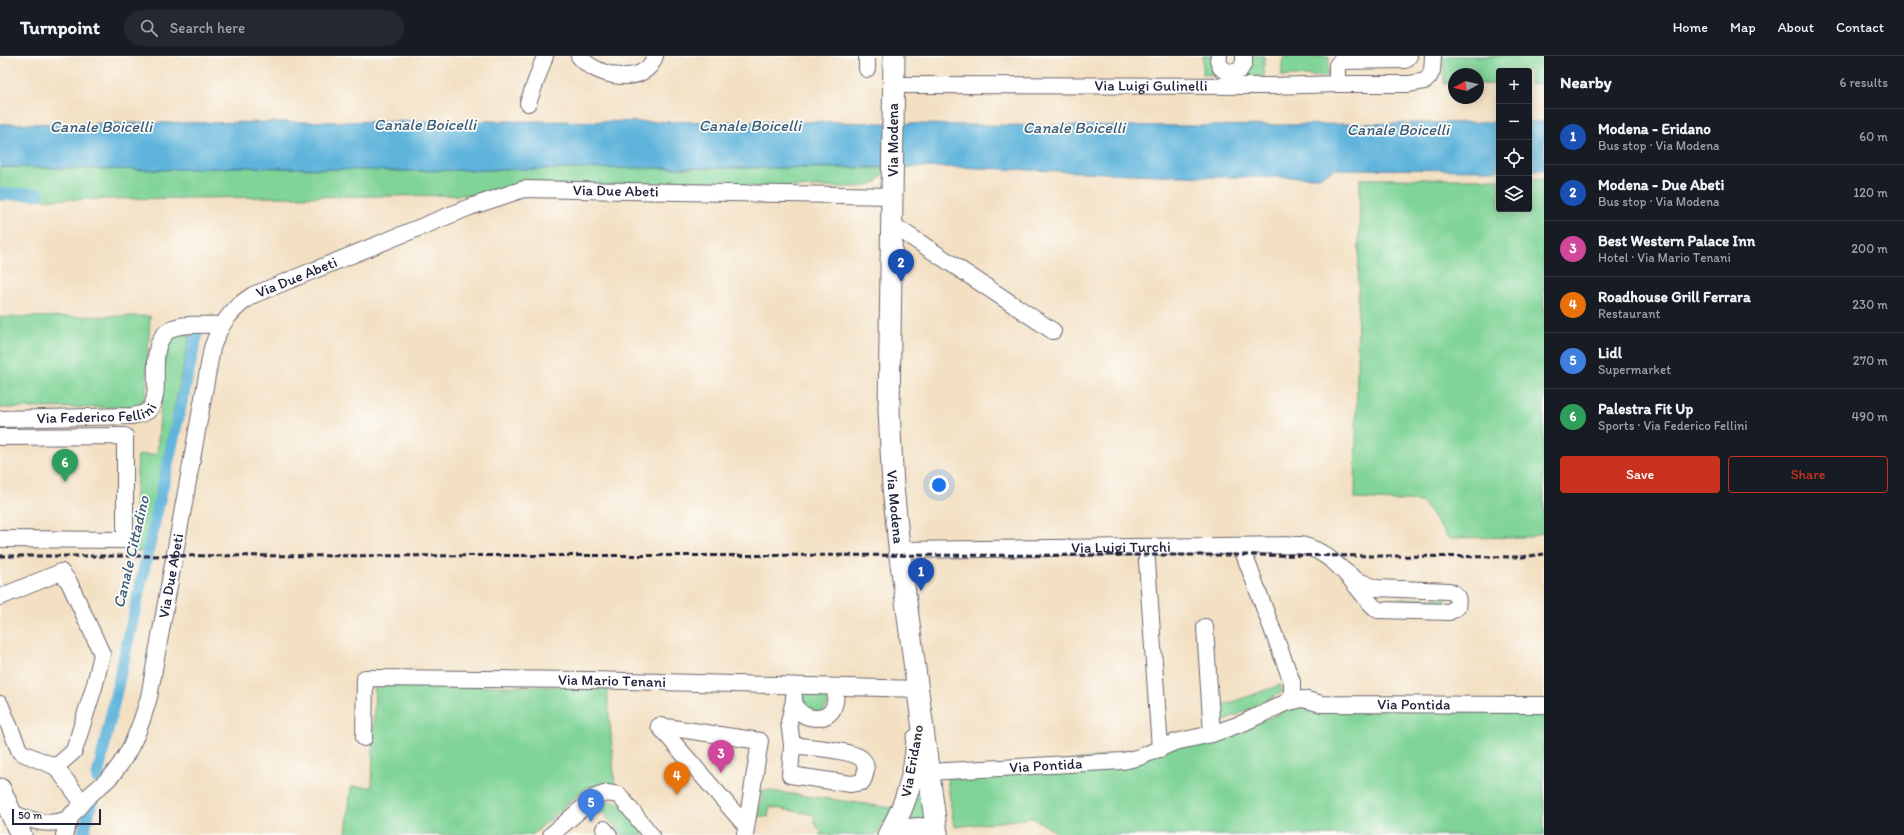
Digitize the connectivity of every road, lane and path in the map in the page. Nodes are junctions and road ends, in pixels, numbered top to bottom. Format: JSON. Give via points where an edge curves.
{"nodes":[{"id":1,"x":545,"y":56,"type":"edge"},
{"id":2,"x":579,"y":56,"type":"edge"},
{"id":3,"x":655,"y":56,"type":"edge"},
{"id":4,"x":894,"y":56,"type":"edge"},
{"id":5,"x":1219,"y":56,"type":"edge"},
{"id":6,"x":1244,"y":56,"type":"edge"},
{"id":7,"x":1408,"y":56,"type":"edge"},
{"id":8,"x":1433,"y":56,"type":"edge"},
{"id":9,"x":1337,"y":84,"type":"junction"},
{"id":10,"x":893,"y":85,"type":"junction"},
{"id":11,"x":528,"y":103,"type":"dead end"},
{"id":12,"x":893,"y":196,"type":"junction"},
{"id":13,"x":893,"y":225,"type":"junction"},
{"id":14,"x":222,"y":325,"type":"junction"},
{"id":15,"x":1053,"y":331,"type":"dead end"},
{"id":16,"x":84,"y":417,"type":"junction"},
{"id":17,"x":0,"y":419,"type":"edge"},
{"id":18,"x":0,"y":437,"type":"edge"},
{"id":19,"x":85,"y":437,"type":"junction"},
{"id":20,"x":0,"y":539,"type":"edge"},
{"id":21,"x":1241,"y":546,"type":"junction"},
{"id":22,"x":1146,"y":547,"type":"junction"},
{"id":23,"x":900,"y":550,"type":"junction"},
{"id":24,"x":1337,"y":565,"type":"junction"},
{"id":25,"x":0,"y":597,"type":"edge"},
{"id":26,"x":1205,"y":627,"type":"dead end"},
{"id":27,"x":836,"y":687,"type":"junction"},
{"id":28,"x":794,"y":693,"type":"junction"},
{"id":29,"x":919,"y":698,"type":"junction"},
{"id":30,"x":0,"y":704,"type":"edge"},
{"id":31,"x":1285,"y":704,"type":"junction"},
{"id":32,"x":1544,"y":705,"type":"edge"},
{"id":33,"x":1212,"y":734,"type":"junction"},
{"id":34,"x":364,"y":738,"type":"dead end"},
{"id":35,"x":792,"y":745,"type":"dead end"},
{"id":36,"x":1160,"y":749,"type":"junction"},
{"id":37,"x":56,"y":768,"type":"junction"},
{"id":38,"x":929,"y":772,"type":"junction"},
{"id":39,"x":0,"y":789,"type":"edge"},
{"id":40,"x":77,"y":808,"type":"junction"},
{"id":41,"x":11,"y":813,"type":"junction"},
{"id":42,"x":745,"y":830,"type":"edge"},
{"id":43,"x":936,"y":834,"type":"edge"},
{"id":44,"x":21,"y":835,"type":"edge"},
{"id":45,"x":64,"y":835,"type":"edge"},
{"id":46,"x":551,"y":835,"type":"edge"},
{"id":47,"x":651,"y":835,"type":"edge"},
{"id":48,"x":888,"y":835,"type":"edge"},
{"id":49,"x":895,"y":835,"type":"edge"}],
"edges":[{"from":1,"to":11,"type":"street"},
{"from":2,"to":3,"type":"street","via":[[588,66],[608,75],[630,75],[648,69]]},
{"from":4,"to":10,"type":"main road","name":"Via Modena"},
{"from":5,"to":6,"type":"street","via":[[1221,68],[1231,73],[1240,70]]},
{"from":7,"to":9,"type":"street","via":[[1405,60],[1341,61],[1337,65]]},
{"from":8,"to":9,"type":"street","name":"Via Luigi Gulinelli","via":[[1432,71],[1425,81],[1409,84]]},
{"from":9,"to":10,"type":"street","name":"Via Luigi Gulinelli"},
{"from":10,"to":12,"type":"main road","name":"Via Modena"},
{"from":12,"to":13,"type":"main road","name":"Via Modena"},
{"from":12,"to":14,"type":"street","name":"Via Due Abeti","via":[[524,190],[470,206],[253,295],[234,308]]},
{"from":13,"to":15,"type":"street"},
{"from":13,"to":23,"type":"main road","name":"Via Modena","via":[[889,410],[893,487]]},
{"from":14,"to":16,"type":"street","name":"Via Federico Fellini","via":[[177,327],[162,337],[157,347],[154,398],[146,412],[132,416]]},
{"from":14,"to":40,"type":"street","name":"Via Due Abeti","via":[[209,360],[147,702],[140,726],[129,750],[113,774]]},
{"from":16,"to":17,"type":"street","name":"Via Federico Fellini"},
{"from":16,"to":19,"type":"street"},
{"from":18,"to":19,"type":"street"},
{"from":19,"to":20,"type":"street","via":[[125,436],[125,540]]},
{"from":21,"to":22,"type":"street","name":"Via Luigi Turchi"},
{"from":21,"to":24,"type":"street","name":"Via Luigi Turchi","via":[[1310,547]]},
{"from":21,"to":31,"type":"street","via":[[1291,678],[1294,689]]},
{"from":22,"to":23,"type":"street","name":"Via Luigi Turchi"},
{"from":22,"to":36,"type":"street"},
{"from":23,"to":29,"type":"main road","name":"Via Modena"},
{"from":24,"to":24,"type":"street","name":"Via Luigi Turchi","via":[[1378,610],[1449,612],[1457,607],[1459,602],[1457,596],[1449,591],[1376,588],[1356,580]]},
{"from":25,"to":37,"type":"street","via":[[61,572],[70,582],[102,654],[74,751]]},
{"from":26,"to":33,"type":"street"},
{"from":27,"to":28,"type":"street","name":"Via Mario Tenani"},
{"from":27,"to":28,"type":"street","via":[[834,706],[828,715],[823,717],[802,715],[795,707]]},
{"from":27,"to":29,"type":"street","name":"Via Mario Tenani"},
{"from":28,"to":34,"type":"street","name":"Via Mario Tenani","via":[[590,680],[365,678]]},
{"from":28,"to":35,"type":"street","via":[[789,722]]},
{"from":29,"to":38,"type":"main road","name":"Via Modena"},
{"from":29,"to":48,"type":"main road","name":"Via Eridano","via":[[917,744],[912,778],[904,806]]},
{"from":30,"to":37,"type":"street","via":[[20,752]]},
{"from":31,"to":32,"type":"street","name":"Via Pontida","via":[[1308,699],[1322,704]]},
{"from":31,"to":33,"type":"street","name":"Via Pontida"},
{"from":33,"to":36,"type":"street","name":"Via Pontida","via":[[1175,742]]},
{"from":36,"to":38,"type":"street","name":"Via Pontida","via":[[1123,761]]},
{"from":37,"to":40,"type":"street"},
{"from":38,"to":43,"type":"main road","name":"Via Modena"},
{"from":39,"to":41,"type":"main road"},
{"from":40,"to":41,"type":"street","name":"Via Due Abeti","via":[[64,821],[45,823]]},
{"from":40,"to":45,"type":"street","name":"Via Due Abeti"},
{"from":41,"to":44,"type":"main road"},
{"from":42,"to":42,"type":"street","via":[[760,741],[659,726],[725,802]]},
{"from":43,"to":49,"type":"main road","via":[[928,829],[910,828]]},
{"from":46,"to":47,"type":"street","via":[[595,797],[607,793],[619,795]]}]}
